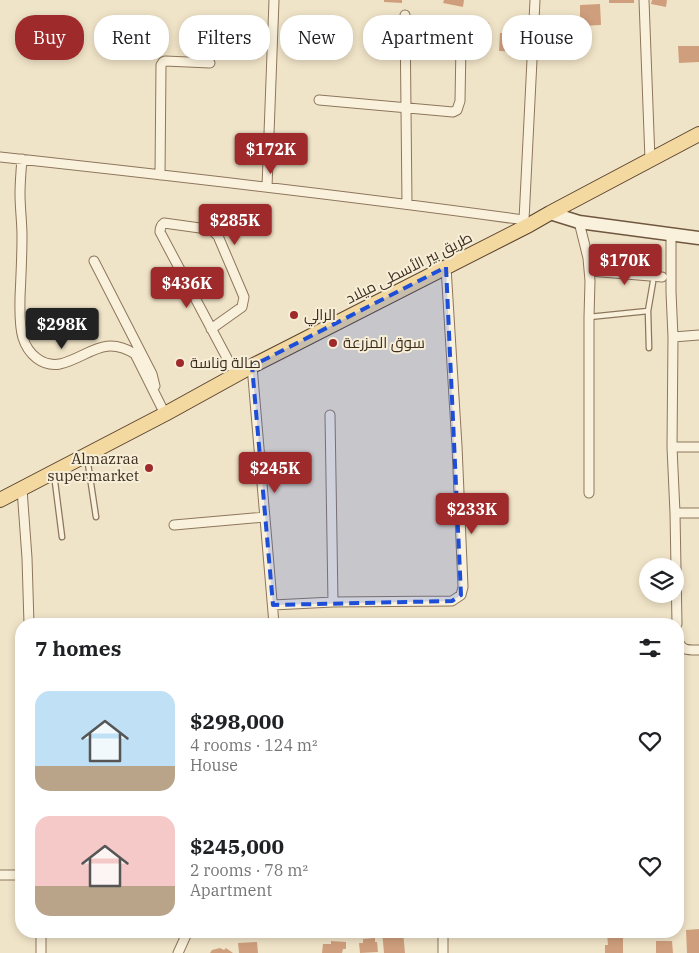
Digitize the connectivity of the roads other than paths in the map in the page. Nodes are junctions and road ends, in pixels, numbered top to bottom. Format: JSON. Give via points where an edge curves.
{"nodes":[{"id":1,"x":274,"y":0,"type":"edge"},
{"id":2,"x":535,"y":0,"type":"edge"},
{"id":3,"x":644,"y":0,"type":"edge"},
{"id":4,"x":405,"y":60,"type":"edge"},
{"id":5,"x":460,"y":60,"type":"edge"},
{"id":6,"x":210,"y":63,"type":"dead end"},
{"id":7,"x":319,"y":100,"type":"dead end"},
{"id":8,"x":406,"y":108,"type":"junction"},
{"id":9,"x":699,"y":134,"type":"edge"},
{"id":10,"x":0,"y":157,"type":"edge"},
{"id":11,"x":22,"y":159,"type":"junction"},
{"id":12,"x":650,"y":160,"type":"junction"},
{"id":13,"x":160,"y":174,"type":"junction"},
{"id":14,"x":267,"y":186,"type":"junction"},
{"id":15,"x":407,"y":204,"type":"junction"},
{"id":16,"x":550,"y":213,"type":"junction"},
{"id":17,"x":526,"y":222,"type":"junction"},
{"id":18,"x":579,"y":222,"type":"junction"},
{"id":19,"x":672,"y":235,"type":"junction"},
{"id":20,"x":699,"y":238,"type":"edge"},
{"id":21,"x":94,"y":261,"type":"dead end"},
{"id":22,"x":446,"y":267,"type":"junction"},
{"id":23,"x":590,"y":271,"type":"junction"},
{"id":24,"x":662,"y":277,"type":"dead end"},
{"id":25,"x":653,"y":282,"type":"dead end"},
{"id":26,"x":648,"y":311,"type":"junction"},
{"id":27,"x":589,"y":317,"type":"junction"},
{"id":28,"x":211,"y":328,"type":"junction"},
{"id":29,"x":699,"y":335,"type":"edge"},
{"id":30,"x":673,"y":337,"type":"junction"},
{"id":31,"x":649,"y":348,"type":"dead end"},
{"id":32,"x":252,"y":366,"type":"junction"},
{"id":33,"x":236,"y":375,"type":"junction"},
{"id":34,"x":154,"y":392,"type":"junction"},
{"id":35,"x":164,"y":414,"type":"junction"},
{"id":36,"x":330,"y":415,"type":"dead end"},
{"id":37,"x":672,"y":447,"type":"junction"},
{"id":38,"x":699,"y":447,"type":"edge"},
{"id":39,"x":86,"y":455,"type":"junction"},
{"id":40,"x":54,"y":472,"type":"junction"},
{"id":41,"x":22,"y":489,"type":"junction"},
{"id":42,"x":589,"y":493,"type":"dead end"},
{"id":43,"x":0,"y":500,"type":"edge"},
{"id":44,"x":675,"y":513,"type":"junction"},
{"id":45,"x":699,"y":513,"type":"edge"},
{"id":46,"x":96,"y":517,"type":"dead end"},
{"id":47,"x":265,"y":517,"type":"junction"},
{"id":48,"x":174,"y":525,"type":"dead end"},
{"id":49,"x":62,"y":537,"type":"dead end"},
{"id":50,"x":333,"y":602,"type":"junction"},
{"id":51,"x":273,"y":605,"type":"junction"},
{"id":52,"x":29,"y":618,"type":"edge"},
{"id":53,"x":274,"y":618,"type":"edge"},
{"id":54,"x":677,"y":618,"type":"edge"},
{"id":55,"x":684,"y":648,"type":"edge"},
{"id":56,"x":699,"y":650,"type":"edge"},
{"id":57,"x":0,"y":875,"type":"edge"},
{"id":58,"x":15,"y":875,"type":"edge"},
{"id":59,"x":41,"y":938,"type":"edge"},
{"id":60,"x":185,"y":938,"type":"edge"},
{"id":61,"x":443,"y":938,"type":"edge"},
{"id":62,"x":41,"y":953,"type":"edge"},
{"id":63,"x":178,"y":953,"type":"edge"},
{"id":64,"x":444,"y":953,"type":"edge"}],
"edges":[{"from":1,"to":14,"type":"street"},
{"from":2,"to":17,"type":"street"},
{"from":3,"to":12,"type":"street"},
{"from":4,"to":8,"type":"street"},
{"from":5,"to":8,"type":"street","via":[[457,110]]},
{"from":6,"to":13,"type":"street","via":[[165,61],[161,65]]},
{"from":7,"to":8,"type":"street"},
{"from":8,"to":15,"type":"street"},
{"from":9,"to":12,"type":"main road","name":"طريق بير الأسطى ميلاد"},
{"from":10,"to":11,"type":"street"},
{"from":11,"to":13,"type":"street"},
{"from":11,"to":34,"type":"street","via":[[20,318],[26,347],[38,360],[58,364],[96,348],[126,348],[135,354]]},
{"from":12,"to":16,"type":"main road","name":"طريق بير الأسطى ميلاد"},
{"from":13,"to":14,"type":"street"},
{"from":14,"to":15,"type":"street"},
{"from":15,"to":17,"type":"street"},
{"from":16,"to":17,"type":"main road","name":"طريق بير الأسطى ميلاد"},
{"from":16,"to":18,"type":"main road"},
{"from":17,"to":22,"type":"main road","name":"طريق بير الأسطى ميلاد"},
{"from":18,"to":19,"type":"main road"},
{"from":18,"to":23,"type":"street"},
{"from":19,"to":20,"type":"main road"},
{"from":19,"to":30,"type":"street"},
{"from":21,"to":34,"type":"street","via":[[152,374]]},
{"from":22,"to":32,"type":"main road","name":"طريق بير الأسطى ميلاد"},
{"from":22,"to":50,"type":"street","via":[[457,446],[461,595],[452,601]]},
{"from":23,"to":24,"type":"street"},
{"from":23,"to":27,"type":"street"},
{"from":25,"to":26,"type":"lane"},
{"from":26,"to":27,"type":"lane"},
{"from":26,"to":31,"type":"lane"},
{"from":27,"to":42,"type":"street"},
{"from":28,"to":28,"type":"street","via":[[242,307],[244,297],[218,236],[207,229],[164,222],[160,232]]},
{"from":28,"to":33,"type":"street"},
{"from":29,"to":30,"type":"street"},
{"from":30,"to":37,"type":"street"},
{"from":32,"to":33,"type":"main road","name":"طريق بير الأسطى ميلاد"},
{"from":32,"to":47,"type":"street"},
{"from":33,"to":35,"type":"main road","name":"طريق بير الأسطى ميلاد"},
{"from":34,"to":35,"type":"street"},
{"from":35,"to":39,"type":"main road","name":"طريق بير الأسطى ميلاد"},
{"from":36,"to":50,"type":"street"},
{"from":37,"to":38,"type":"street"},
{"from":37,"to":44,"type":"street"},
{"from":39,"to":40,"type":"main road","name":"طريق بير الأسطى ميلاد"},
{"from":39,"to":46,"type":"lane"},
{"from":40,"to":41,"type":"main road","name":"طريق بير الأسطى ميلاد"},
{"from":40,"to":49,"type":"lane"},
{"from":41,"to":43,"type":"main road","name":"طريق بير الأسطى ميلاد"},
{"from":41,"to":52,"type":"street"},
{"from":44,"to":45,"type":"street"},
{"from":44,"to":54,"type":"street"},
{"from":47,"to":48,"type":"street"},
{"from":47,"to":51,"type":"street"},
{"from":50,"to":51,"type":"street"},
{"from":51,"to":53,"type":"street"},
{"from":55,"to":56,"type":"street"},
{"from":57,"to":58,"type":"street"},
{"from":59,"to":62,"type":"street"},
{"from":60,"to":63,"type":"street"},
{"from":61,"to":64,"type":"street"}]}
